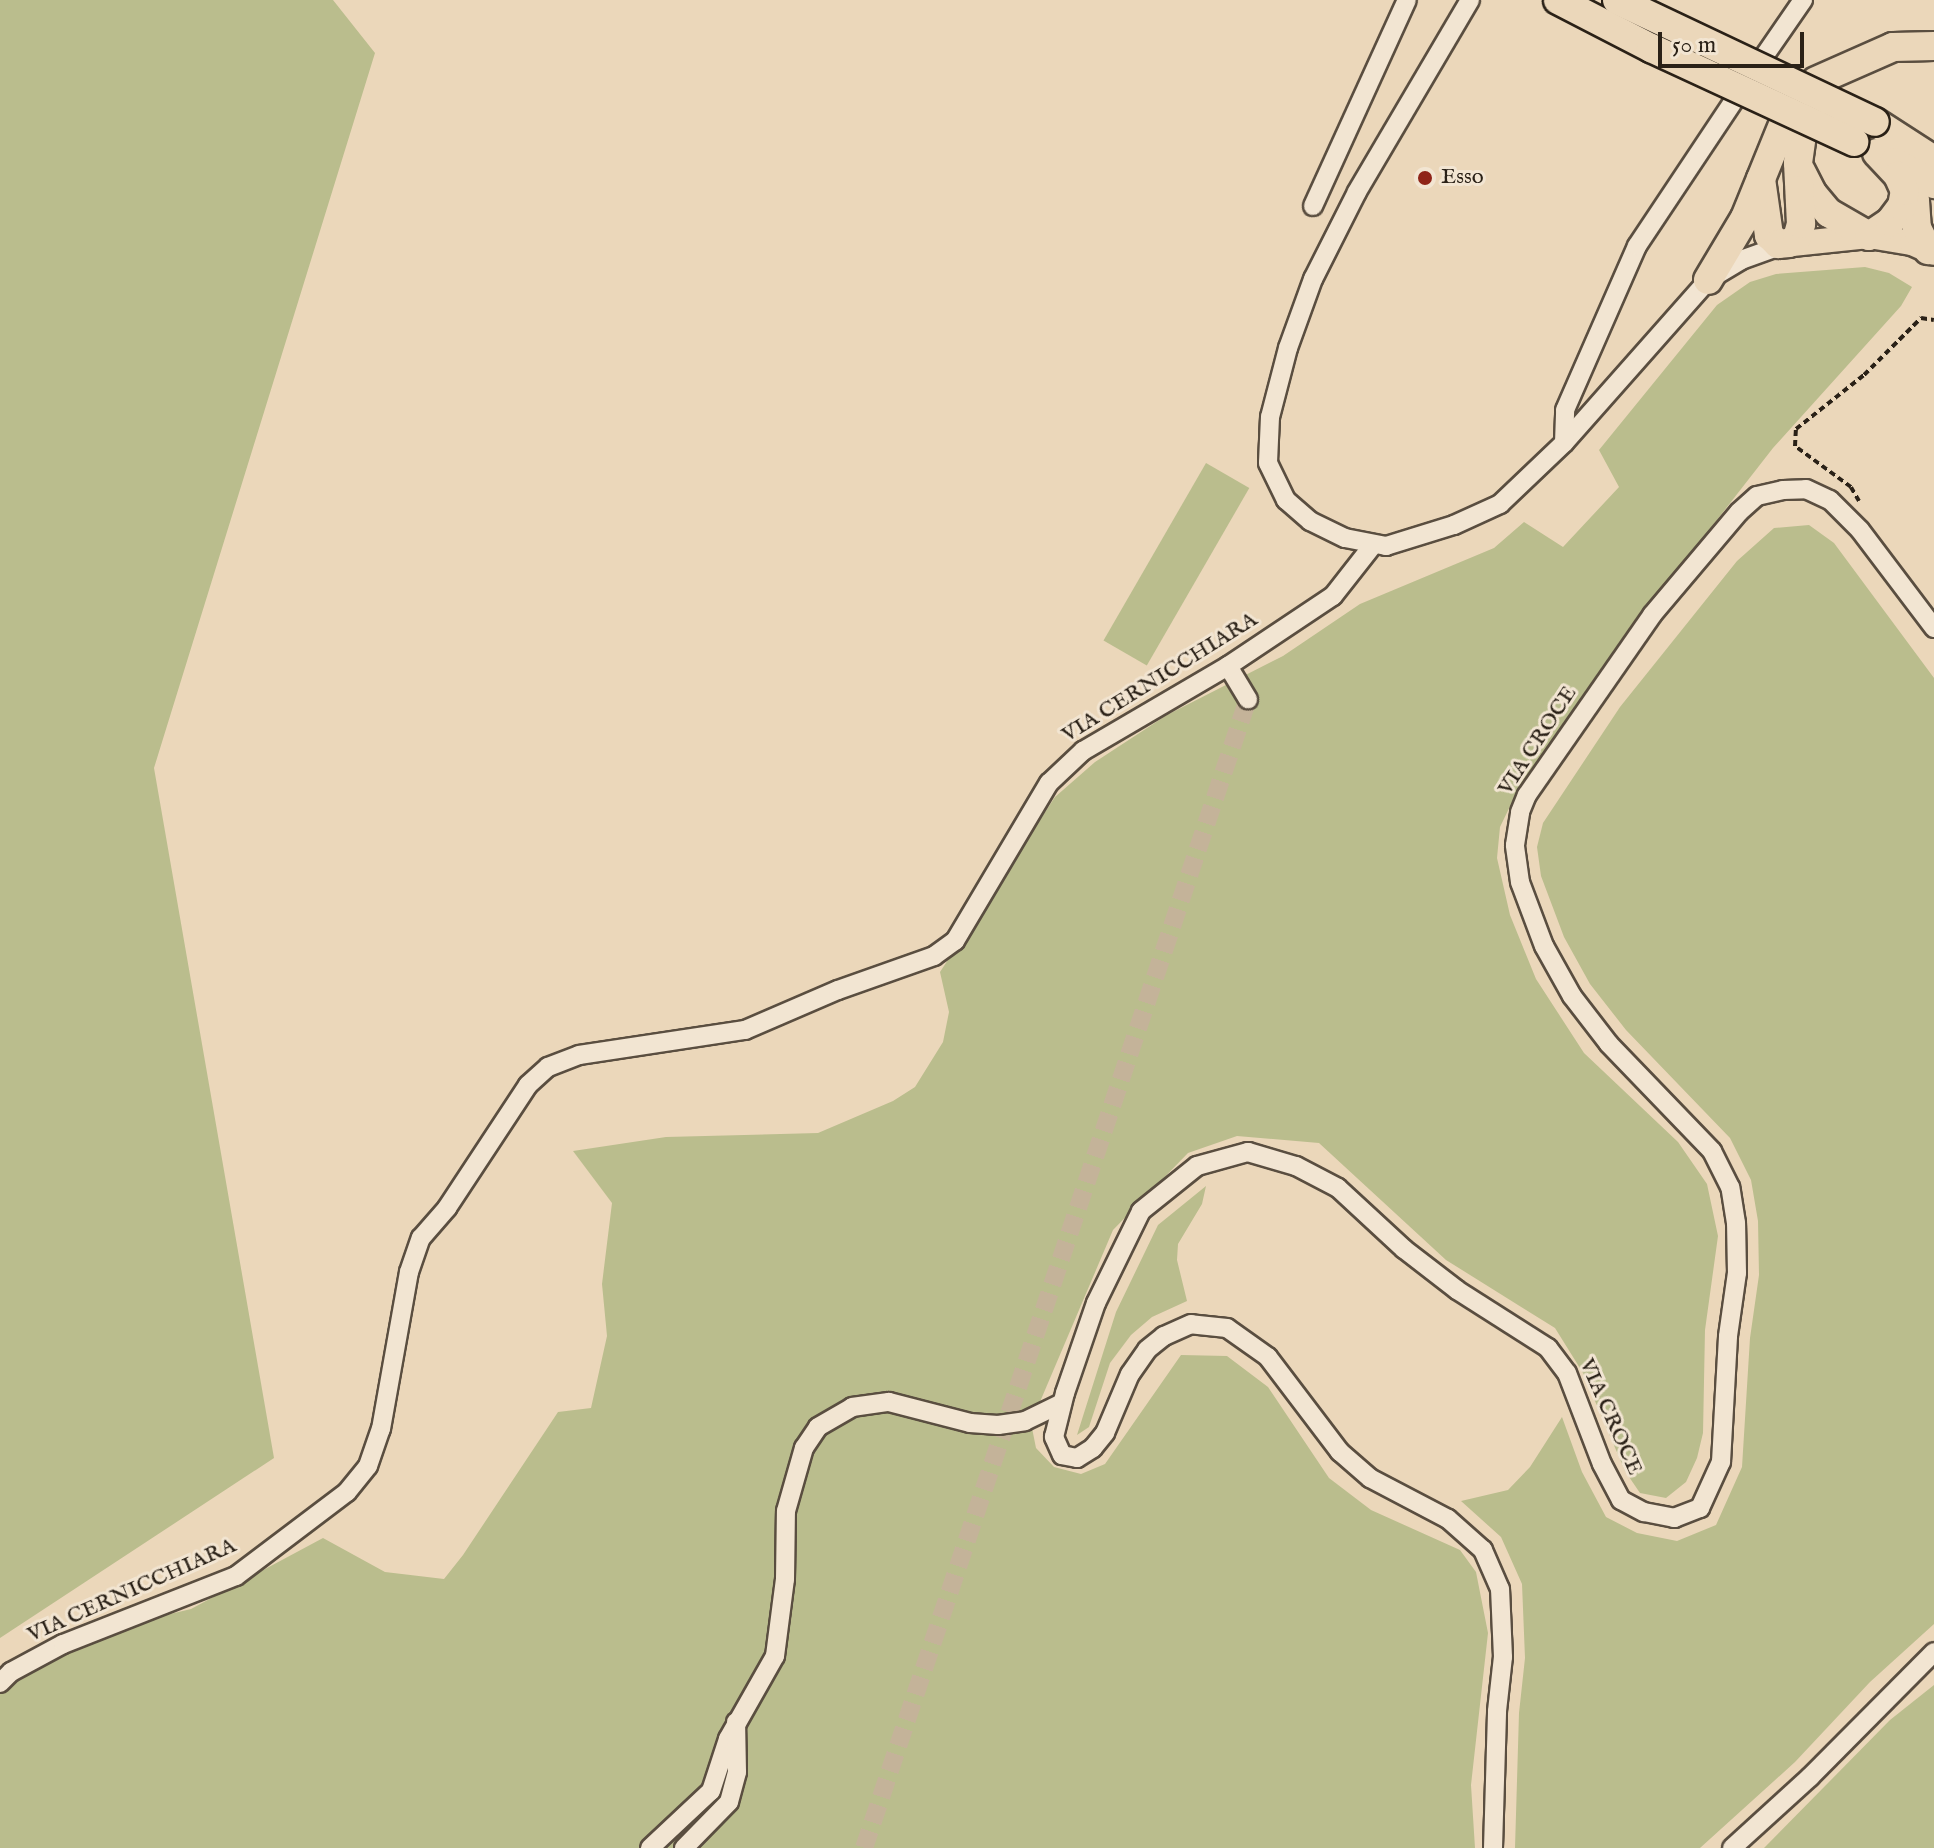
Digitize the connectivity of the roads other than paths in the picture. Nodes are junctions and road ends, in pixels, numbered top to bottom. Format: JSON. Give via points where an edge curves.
{"nodes":[{"id":1,"x":1407,"y":0,"type":"edge"},
{"id":2,"x":1470,"y":0,"type":"edge"},
{"id":3,"x":1558,"y":0,"type":"edge"},
{"id":4,"x":1617,"y":0,"type":"edge"},
{"id":5,"x":1803,"y":0,"type":"edge"},
{"id":6,"x":1934,"y":46,"type":"edge"},
{"id":7,"x":1765,"y":55,"type":"dead end"},
{"id":8,"x":1824,"y":79,"type":"dead end"},
{"id":9,"x":1733,"y":102,"type":"dead end"},
{"id":10,"x":1875,"y":122,"type":"junction"},
{"id":11,"x":1934,"y":145,"type":"edge"},
{"id":12,"x":1866,"y":147,"type":"junction"},
{"id":13,"x":1934,"y":160,"type":"edge"},
{"id":14,"x":1798,"y":163,"type":"junction"},
{"id":15,"x":1898,"y":175,"type":"junction"},
{"id":16,"x":1761,"y":179,"type":"junction"},
{"id":17,"x":1934,"y":184,"type":"edge"},
{"id":18,"x":1313,"y":206,"type":"dead end"},
{"id":19,"x":1869,"y":236,"type":"junction"},
{"id":20,"x":1783,"y":245,"type":"junction"},
{"id":21,"x":1931,"y":252,"type":"edge"},
{"id":22,"x":1708,"y":280,"type":"junction"},
{"id":23,"x":1564,"y":443,"type":"junction"},
{"id":24,"x":1373,"y":545,"type":"junction"},
{"id":25,"x":1934,"y":628,"type":"edge"},
{"id":26,"x":1228,"y":666,"type":"junction"},
{"id":27,"x":1248,"y":699,"type":"dead end"},
{"id":28,"x":1062,"y":1403,"type":"junction"},
{"id":29,"x":1934,"y":1652,"type":"edge"},
{"id":30,"x":0,"y":1683,"type":"edge"},
{"id":31,"x":736,"y":1722,"type":"junction"},
{"id":32,"x":650,"y":1848,"type":"edge"},
{"id":33,"x":684,"y":1848,"type":"edge"},
{"id":34,"x":1493,"y":1848,"type":"edge"},
{"id":35,"x":1732,"y":1848,"type":"edge"}],
"edges":[{"from":1,"to":18,"type":"street"},
{"from":2,"to":24,"type":"street","via":[[1357,192],[1313,279],[1270,417],[1268,463],[1286,500],[1322,528]]},
{"from":3,"to":12,"type":"highway","bridge":true},
{"from":4,"to":10,"type":"highway","bridge":true},
{"from":5,"to":7,"type":"street"},
{"from":6,"to":8,"type":"highway","via":[[1893,47]]},
{"from":9,"to":23,"type":"street","via":[[1637,246],[1565,410]]},
{"from":10,"to":11,"type":"highway"},
{"from":10,"to":13,"type":"highway"},
{"from":12,"to":15,"type":"highway"},
{"from":12,"to":17,"type":"highway"},
{"from":14,"to":16,"type":"highway","via":[[1792,129]]},
{"from":14,"to":19,"type":"highway","via":[[1829,213]]},
{"from":14,"to":20,"type":"highway","via":[[1799,233]]},
{"from":15,"to":19,"type":"highway","via":[[1905,191],[1902,206]]},
{"from":15,"to":21,"type":"highway","via":[[1913,195],[1915,222]]},
{"from":16,"to":20,"type":"highway","via":[[1769,235]]},
{"from":16,"to":22,"type":"highway","via":[[1739,232]]},
{"from":19,"to":20,"type":"main road"},
{"from":19,"to":21,"type":"main road"},
{"from":20,"to":22,"type":"street","via":[[1741,260]]},
{"from":22,"to":23,"type":"street"},
{"from":23,"to":24,"type":"street","via":[[1500,504],[1410,541]]},
{"from":24,"to":26,"type":"street","name":"VIA CERNICCHIARA","via":[[1333,596]]},
{"from":25,"to":28,"type":"street","name":"VIA CROCE","via":[[1830,500],[1806,489],[1757,496],[1652,615],[1527,795],[1516,834],[1520,882],[1544,946],[1572,996],[1609,1044],[1712,1151],[1730,1187],[1737,1273],[1721,1462],[1700,1508],[1674,1518],[1621,1500],[1567,1373],[1548,1348],[1457,1290],[1338,1188],[1296,1166],[1248,1152],[1197,1166],[1141,1211],[1096,1303]]},
{"from":26,"to":27,"type":"street"},
{"from":26,"to":30,"type":"street","name":"VIA CERNICCHIARA","via":[[1083,751],[1049,783],[955,941],[934,956],[745,1030],[579,1055],[548,1067],[528,1085],[447,1208],[421,1238],[409,1272],[381,1429],[368,1466],[347,1492],[236,1576],[63,1644]]},
{"from":28,"to":31,"type":"street","via":[[1025,1421],[998,1425],[889,1402],[852,1407],[818,1427],[804,1448],[786,1511],[785,1579],[775,1656]]},
{"from":28,"to":34,"type":"street","name":"VIA CROCE","via":[[1054,1437],[1062,1455],[1077,1458],[1105,1433],[1130,1374],[1155,1343],[1191,1324],[1227,1328],[1268,1357],[1340,1452],[1448,1519],[1483,1550],[1500,1589],[1503,1657]]},
{"from":29,"to":35,"type":"street"},
{"from":31,"to":32,"type":"street","via":[[711,1791]]},
{"from":31,"to":33,"type":"street","via":[[737,1772],[729,1802]]}]}
